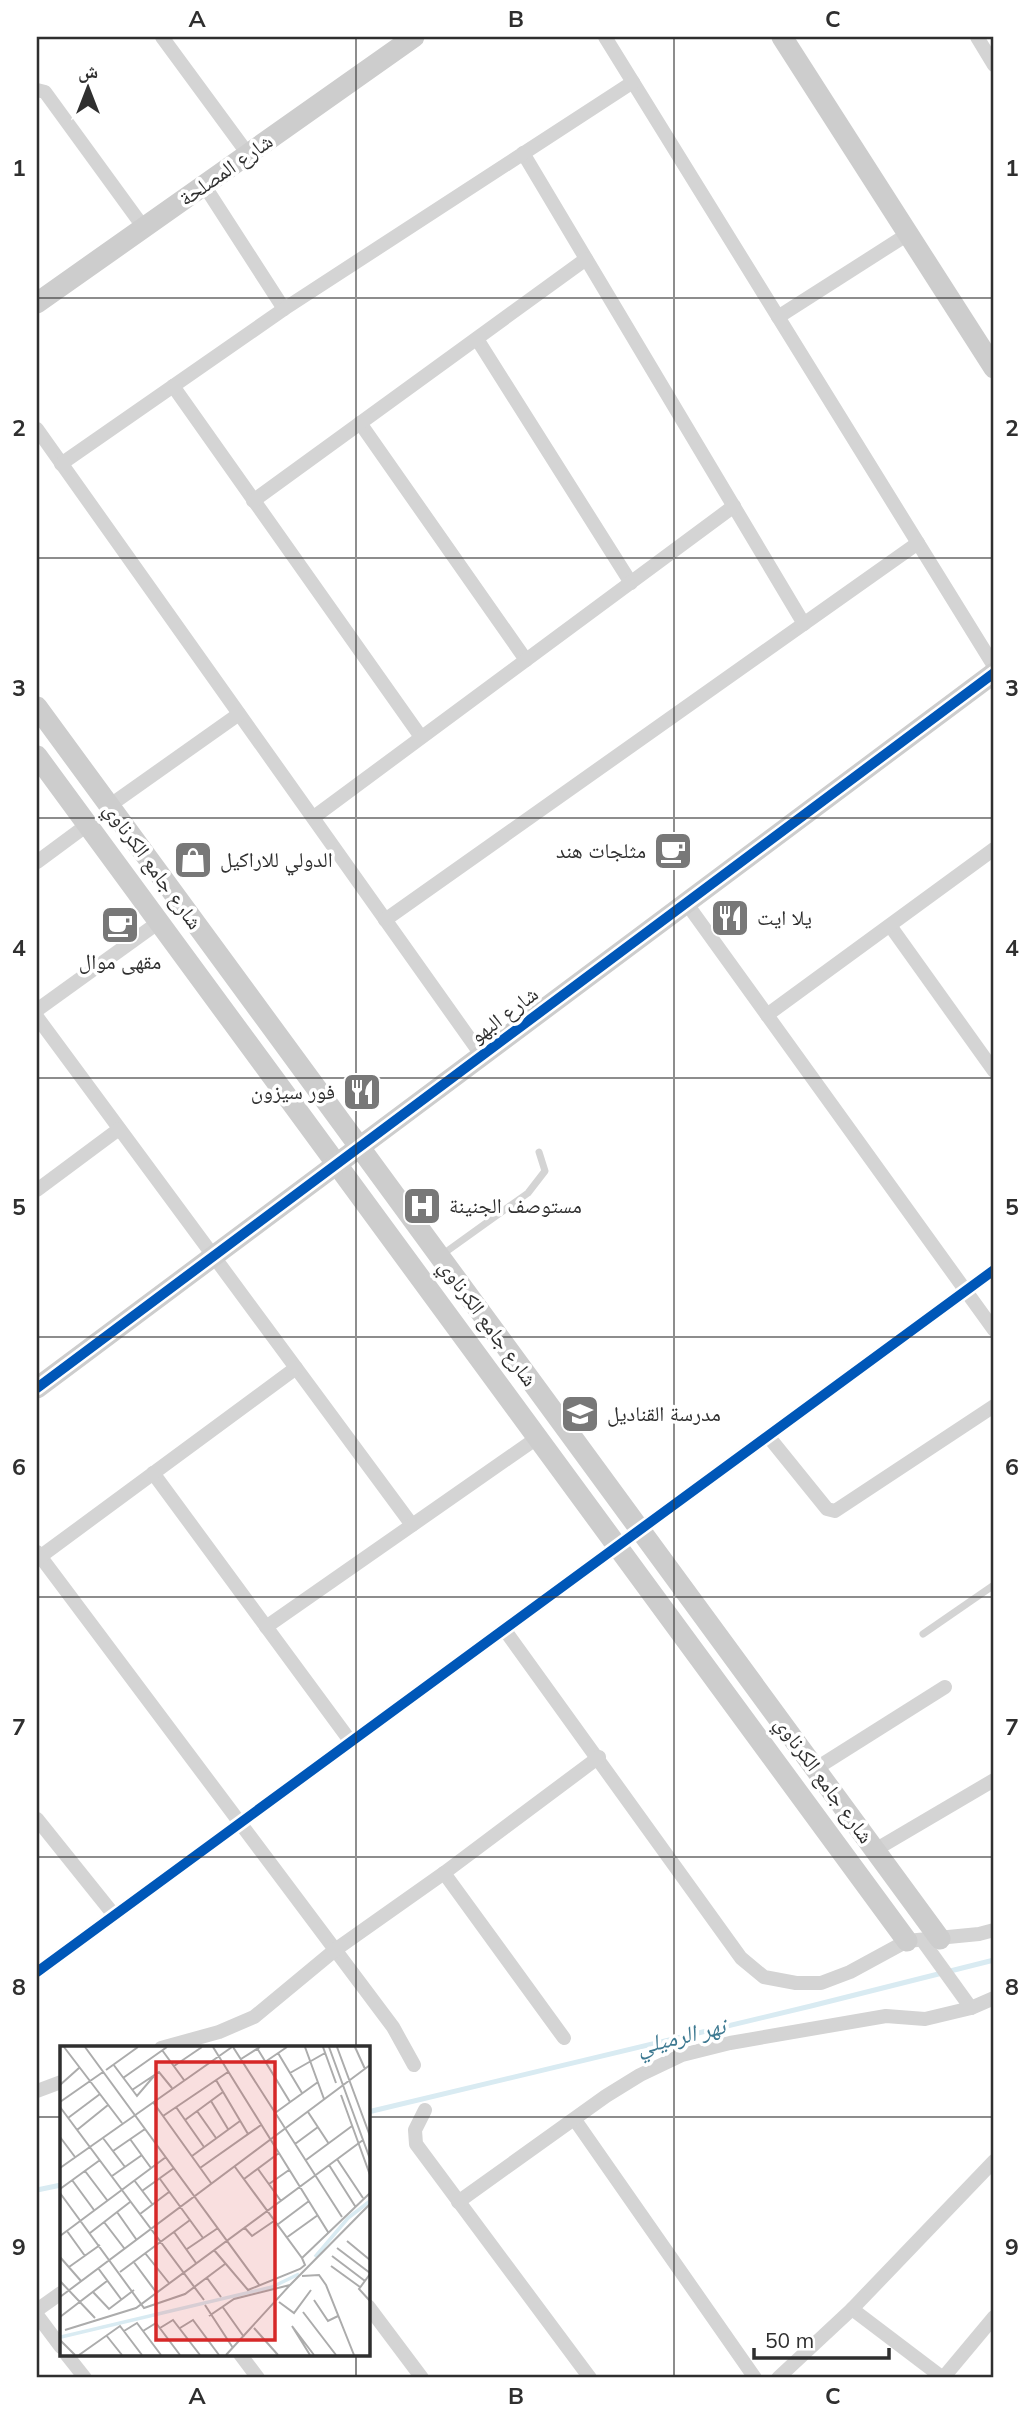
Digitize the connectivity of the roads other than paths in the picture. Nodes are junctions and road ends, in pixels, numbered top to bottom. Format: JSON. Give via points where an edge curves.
{"nodes":[{"id":1,"x":162,"y":37,"type":"edge"},
{"id":2,"x":414,"y":37,"type":"edge"},
{"id":3,"x":605,"y":37,"type":"edge"},
{"id":4,"x":782,"y":37,"type":"edge"},
{"id":5,"x":977,"y":37,"type":"edge"},
{"id":6,"x":994,"y":65,"type":"edge"},
{"id":7,"x":632,"y":82,"type":"junction"},
{"id":8,"x":37,"y":90,"type":"edge"},
{"id":9,"x":523,"y":153,"type":"junction"},
{"id":10,"x":247,"y":155,"type":"junction"},
{"id":11,"x":204,"y":185,"type":"junction"},
{"id":12,"x":144,"y":228,"type":"junction"},
{"id":13,"x":908,"y":234,"type":"junction"},
{"id":14,"x":586,"y":259,"type":"junction"},
{"id":15,"x":37,"y":303,"type":"edge"},
{"id":16,"x":284,"y":309,"type":"junction"},
{"id":17,"x":778,"y":317,"type":"junction"},
{"id":18,"x":477,"y":339,"type":"junction"},
{"id":19,"x":994,"y":368,"type":"edge"},
{"id":20,"x":173,"y":386,"type":"junction"},
{"id":21,"x":360,"y":424,"type":"junction"},
{"id":22,"x":37,"y":429,"type":"edge"},
{"id":23,"x":61,"y":464,"type":"junction"},
{"id":24,"x":253,"y":501,"type":"junction"},
{"id":25,"x":734,"y":506,"type":"junction"},
{"id":26,"x":918,"y":542,"type":"junction"},
{"id":27,"x":631,"y":583,"type":"junction"},
{"id":28,"x":804,"y":624,"type":"junction"},
{"id":29,"x":526,"y":660,"type":"junction"},
{"id":30,"x":994,"y":666,"type":"edge"},
{"id":31,"x":994,"y":673,"type":"edge"},
{"id":32,"x":37,"y":707,"type":"edge"},
{"id":33,"x":239,"y":715,"type":"junction"},
{"id":34,"x":421,"y":737,"type":"junction"},
{"id":35,"x":37,"y":756,"type":"edge"},
{"id":36,"x":109,"y":806,"type":"junction"},
{"id":37,"x":314,"y":817,"type":"junction"},
{"id":38,"x":87,"y":825,"type":"junction"},
{"id":39,"x":994,"y":849,"type":"edge"},
{"id":40,"x":37,"y":862,"type":"edge"},
{"id":41,"x":687,"y":904,"type":"junction"},
{"id":42,"x":385,"y":920,"type":"junction"},
{"id":43,"x":159,"y":922,"type":"junction"},
{"id":44,"x":891,"y":927,"type":"junction"},
{"id":45,"x":37,"y":1010,"type":"edge"},
{"id":46,"x":767,"y":1015,"type":"junction"},
{"id":47,"x":37,"y":1017,"type":"edge"},
{"id":48,"x":989,"y":1052,"type":"edge"},
{"id":49,"x":482,"y":1056,"type":"junction"},
{"id":50,"x":994,"y":1071,"type":"edge"},
{"id":51,"x":119,"y":1129,"type":"junction"},
{"id":52,"x":360,"y":1147,"type":"junction"},
{"id":53,"x":540,"y":1152,"type":"dead end"},
{"id":54,"x":337,"y":1164,"type":"junction"},
{"id":55,"x":37,"y":1190,"type":"edge"},
{"id":56,"x":213,"y":1256,"type":"junction"},
{"id":57,"x":439,"y":1256,"type":"junction"},
{"id":58,"x":994,"y":1270,"type":"edge"},
{"id":59,"x":967,"y":1290,"type":"junction"},
{"id":60,"x":994,"y":1330,"type":"edge"},
{"id":61,"x":296,"y":1368,"type":"junction"},
{"id":62,"x":37,"y":1388,"type":"edge"},
{"id":63,"x":994,"y":1406,"type":"edge"},
{"id":64,"x":768,"y":1436,"type":"junction"},
{"id":65,"x":537,"y":1438,"type":"junction"},
{"id":66,"x":153,"y":1473,"type":"junction"},
{"id":67,"x":412,"y":1525,"type":"junction"},
{"id":68,"x":640,"y":1530,"type":"junction"},
{"id":69,"x":617,"y":1547,"type":"junction"},
{"id":70,"x":38,"y":1556,"type":"edge"},
{"id":71,"x":994,"y":1585,"type":"edge"},
{"id":72,"x":266,"y":1627,"type":"junction"},
{"id":73,"x":504,"y":1629,"type":"junction"},
{"id":74,"x":923,"y":1634,"type":"dead end"},
{"id":75,"x":945,"y":1687,"type":"dead end"},
{"id":76,"x":351,"y":1742,"type":"junction"},
{"id":77,"x":599,"y":1758,"type":"junction"},
{"id":78,"x":816,"y":1769,"type":"junction"},
{"id":79,"x":994,"y":1780,"type":"edge"},
{"id":80,"x":37,"y":1819,"type":"edge"},
{"id":81,"x":240,"y":1823,"type":"junction"},
{"id":82,"x":875,"y":1850,"type":"junction"},
{"id":83,"x":444,"y":1873,"type":"junction"},
{"id":84,"x":114,"y":1915,"type":"junction"},
{"id":85,"x":994,"y":1930,"type":"edge"},
{"id":86,"x":923,"y":1940,"type":"junction"},
{"id":87,"x":335,"y":1950,"type":"junction"},
{"id":88,"x":37,"y":1972,"type":"edge"},
{"id":89,"x":994,"y":1998,"type":"edge"},
{"id":90,"x":971,"y":2008,"type":"junction"},
{"id":91,"x":564,"y":2038,"type":"dead end"},
{"id":92,"x":168,"y":2046,"type":"edge"},
{"id":93,"x":414,"y":2065,"type":"dead end"},
{"id":94,"x":60,"y":2082,"type":"edge"},
{"id":95,"x":37,"y":2091,"type":"edge"},
{"id":96,"x":425,"y":2110,"type":"dead end"},
{"id":97,"x":575,"y":2120,"type":"junction"},
{"id":98,"x":994,"y":2161,"type":"edge"},
{"id":99,"x":458,"y":2202,"type":"junction"},
{"id":100,"x":60,"y":2294,"type":"edge"},
{"id":101,"x":369,"y":2307,"type":"edge"},
{"id":102,"x":852,"y":2309,"type":"junction"},
{"id":103,"x":37,"y":2310,"type":"edge"},
{"id":104,"x":37,"y":2315,"type":"edge"},
{"id":105,"x":994,"y":2317,"type":"edge"},
{"id":106,"x":60,"y":2346,"type":"edge"},
{"id":107,"x":68,"y":2356,"type":"edge"},
{"id":108,"x":242,"y":2356,"type":"edge"},
{"id":109,"x":85,"y":2378,"type":"edge"},
{"id":110,"x":258,"y":2378,"type":"edge"},
{"id":111,"x":422,"y":2378,"type":"edge"},
{"id":112,"x":590,"y":2378,"type":"edge"},
{"id":113,"x":755,"y":2378,"type":"edge"},
{"id":114,"x":778,"y":2378,"type":"edge"},
{"id":115,"x":943,"y":2378,"type":"edge"}],
"edges":[{"from":1,"to":10,"type":"street"},
{"from":2,"to":10,"type":"main road","name":"شارع المصلحة"},
{"from":3,"to":7,"type":"street"},
{"from":4,"to":13,"type":"main road"},
{"from":5,"to":6,"type":"street"},
{"from":7,"to":9,"type":"street"},
{"from":7,"to":17,"type":"street"},
{"from":8,"to":12,"type":"street","via":[[45,92]]},
{"from":9,"to":14,"type":"street"},
{"from":9,"to":16,"type":"street"},
{"from":10,"to":11,"type":"main road","name":"شارع المصلحة"},
{"from":11,"to":12,"type":"main road","name":"شارع المصلحة"},
{"from":11,"to":16,"type":"street"},
{"from":12,"to":15,"type":"main road","name":"شارع المصلحة"},
{"from":13,"to":17,"type":"street"},
{"from":13,"to":19,"type":"main road"},
{"from":14,"to":18,"type":"street"},
{"from":14,"to":25,"type":"street"},
{"from":16,"to":20,"type":"street"},
{"from":17,"to":26,"type":"street"},
{"from":18,"to":21,"type":"street"},
{"from":18,"to":27,"type":"street"},
{"from":20,"to":23,"type":"street"},
{"from":20,"to":24,"type":"street"},
{"from":21,"to":24,"type":"street"},
{"from":21,"to":29,"type":"street"},
{"from":22,"to":23,"type":"street"},
{"from":23,"to":33,"type":"street"},
{"from":24,"to":34,"type":"street"},
{"from":25,"to":27,"type":"street"},
{"from":25,"to":28,"type":"street"},
{"from":26,"to":28,"type":"street"},
{"from":26,"to":30,"type":"street"},
{"from":27,"to":29,"type":"street"},
{"from":28,"to":42,"type":"street"},
{"from":29,"to":34,"type":"street"},
{"from":31,"to":41,"type":"main road","name":"شارع البهو"},
{"from":32,"to":36,"type":"main road","name":"شارع جامع الكرناوي"},
{"from":33,"to":36,"type":"street"},
{"from":33,"to":37,"type":"street"},
{"from":34,"to":37,"type":"street"},
{"from":35,"to":38,"type":"main road","name":"شارع جامع الكرناوي"},
{"from":36,"to":52,"type":"main road","name":"شارع جامع الكرناوي"},
{"from":37,"to":42,"type":"street"},
{"from":38,"to":40,"type":"street"},
{"from":38,"to":43,"type":"main road","name":"شارع جامع الكرناوي"},
{"from":39,"to":44,"type":"street"},
{"from":41,"to":46,"type":"street"},
{"from":41,"to":49,"type":"main road","name":"شارع البهو"},
{"from":42,"to":49,"type":"street"},
{"from":43,"to":45,"type":"street"},
{"from":43,"to":54,"type":"main road","name":"شارع جامع الكرناوي"},
{"from":44,"to":46,"type":"street"},
{"from":44,"to":48,"type":"street"},
{"from":46,"to":59,"type":"street"},
{"from":47,"to":51,"type":"street"},
{"from":48,"to":50,"type":"street"},
{"from":49,"to":52,"type":"main road","name":"شارع البهو"},
{"from":51,"to":55,"type":"street"},
{"from":51,"to":56,"type":"street"},
{"from":52,"to":54,"type":"main road","name":"شارع البهو"},
{"from":52,"to":57,"type":"main road","name":"شارع جامع الكرناوي"},
{"from":53,"to":57,"type":"lane","via":[[545,1171],[528,1193]]},
{"from":54,"to":56,"type":"main road","name":"شارع البهو"},
{"from":54,"to":65,"type":"main road","name":"شارع جامع الكرناوي"},
{"from":56,"to":61,"type":"street"},
{"from":56,"to":62,"type":"main road","name":"شارع البهو"},
{"from":57,"to":68,"type":"main road","name":"شارع جامع الكرناوي"},
{"from":58,"to":59,"type":"street"},
{"from":59,"to":60,"type":"street"},
{"from":59,"to":64,"type":"street"},
{"from":61,"to":66,"type":"street"},
{"from":61,"to":67,"type":"street"},
{"from":63,"to":64,"type":"street","via":[[835,1511],[827,1509]]},
{"from":64,"to":68,"type":"street"},
{"from":65,"to":67,"type":"street"},
{"from":65,"to":69,"type":"main road","name":"شارع جامع الكرناوي"},
{"from":66,"to":70,"type":"street"},
{"from":66,"to":72,"type":"street"},
{"from":67,"to":72,"type":"street"},
{"from":68,"to":69,"type":"street"},
{"from":68,"to":78,"type":"main road","name":"شارع جامع الكرناوي"},
{"from":69,"to":73,"type":"street"},
{"from":69,"to":86,"type":"main road","name":"شارع جامع الكرناوي"},
{"from":70,"to":81,"type":"street"},
{"from":71,"to":74,"type":"lane"},
{"from":72,"to":76,"type":"street"},
{"from":73,"to":76,"type":"street"},
{"from":73,"to":77,"type":"street"},
{"from":75,"to":78,"type":"street"},
{"from":76,"to":81,"type":"street"},
{"from":77,"to":83,"type":"street"},
{"from":77,"to":86,"type":"street","via":[[741,1958],[764,1977],[821,1983]]},
{"from":78,"to":82,"type":"main road","name":"شارع جامع الكرناوي"},
{"from":79,"to":82,"type":"street"},
{"from":80,"to":84,"type":"street"},
{"from":81,"to":84,"type":"street"},
{"from":81,"to":87,"type":"street"},
{"from":82,"to":86,"type":"main road","name":"شارع جامع الكرناوي"},
{"from":83,"to":87,"type":"street"},
{"from":83,"to":91,"type":"street"},
{"from":84,"to":88,"type":"street"},
{"from":85,"to":86,"type":"street"},
{"from":86,"to":90,"type":"street"},
{"from":87,"to":92,"type":"street","via":[[254,2017]]},
{"from":87,"to":93,"type":"street","via":[[393,2027]]},
{"from":89,"to":90,"type":"street"},
{"from":90,"to":97,"type":"street","via":[[925,2019],[886,2016],[682,2055],[640,2074]]},
{"from":94,"to":95,"type":"street"},
{"from":96,"to":99,"type":"street","via":[[415,2130],[416,2144]]},
{"from":97,"to":99,"type":"street"},
{"from":97,"to":113,"type":"street"},
{"from":98,"to":102,"type":"street"},
{"from":99,"to":112,"type":"street"},
{"from":100,"to":103,"type":"street"},
{"from":101,"to":111,"type":"street"},
{"from":102,"to":114,"type":"street"},
{"from":102,"to":115,"type":"street"},
{"from":104,"to":106,"type":"street"},
{"from":105,"to":115,"type":"street"},
{"from":107,"to":109,"type":"street"},
{"from":108,"to":110,"type":"street"}]}
